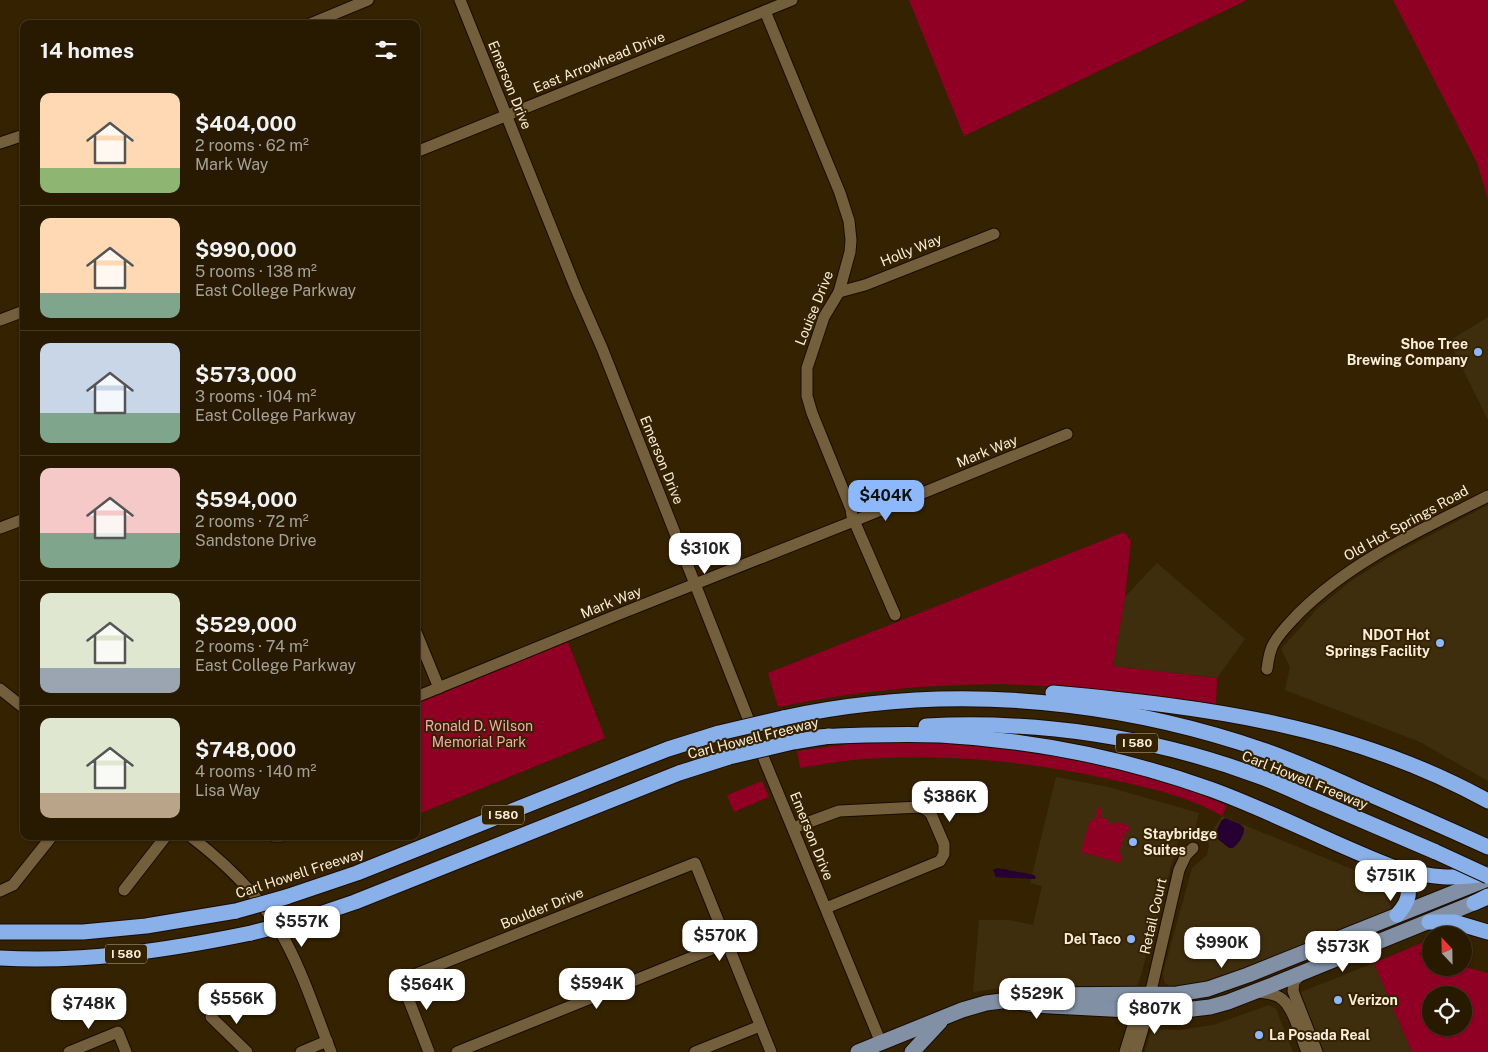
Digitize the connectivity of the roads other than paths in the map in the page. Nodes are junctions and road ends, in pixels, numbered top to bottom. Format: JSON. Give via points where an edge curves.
{"nodes":[{"id":1,"x":368,"y":0,"type":"edge"},
{"id":2,"x":460,"y":0,"type":"edge"},
{"id":3,"x":792,"y":0,"type":"edge"},
{"id":4,"x":765,"y":11,"type":"junction"},
{"id":5,"x":320,"y":20,"type":"edge"},
{"id":6,"x":506,"y":116,"type":"junction"},
{"id":7,"x":20,"y":136,"type":"edge"},
{"id":8,"x":0,"y":143,"type":"edge"},
{"id":9,"x":420,"y":150,"type":"edge"},
{"id":10,"x":994,"y":234,"type":"dead end"},
{"id":11,"x":839,"y":292,"type":"junction"},
{"id":12,"x":20,"y":312,"type":"edge"},
{"id":13,"x":0,"y":320,"type":"edge"},
{"id":14,"x":1067,"y":434,"type":"dead end"},
{"id":15,"x":1488,"y":496,"type":"edge"},
{"id":16,"x":20,"y":520,"type":"edge"},
{"id":17,"x":854,"y":521,"type":"junction"},
{"id":18,"x":0,"y":528,"type":"edge"},
{"id":19,"x":694,"y":584,"type":"junction"},
{"id":20,"x":896,"y":615,"type":"dead end"},
{"id":21,"x":420,"y":642,"type":"edge"},
{"id":22,"x":1267,"y":669,"type":"dead end"},
{"id":23,"x":439,"y":688,"type":"junction"},
{"id":24,"x":0,"y":689,"type":"edge"},
{"id":25,"x":420,"y":695,"type":"edge"},
{"id":26,"x":870,"y":704,"type":"junction"},
{"id":27,"x":20,"y":705,"type":"edge"},
{"id":28,"x":820,"y":737,"type":"junction"},
{"id":29,"x":1488,"y":801,"type":"edge"},
{"id":30,"x":792,"y":828,"type":"junction"},
{"id":31,"x":49,"y":840,"type":"edge"},
{"id":32,"x":163,"y":840,"type":"edge"},
{"id":33,"x":195,"y":840,"type":"edge"},
{"id":34,"x":1488,"y":847,"type":"edge"},
{"id":35,"x":1193,"y":848,"type":"dead end"},
{"id":36,"x":1377,"y":861,"type":"junction"},
{"id":37,"x":1488,"y":876,"type":"edge"},
{"id":38,"x":1488,"y":884,"type":"edge"},
{"id":39,"x":1466,"y":888,"type":"junction"},
{"id":40,"x":124,"y":890,"type":"dead end"},
{"id":41,"x":0,"y":891,"type":"edge"},
{"id":42,"x":1488,"y":897,"type":"edge"},
{"id":43,"x":1474,"y":904,"type":"joint"},
{"id":44,"x":826,"y":908,"type":"junction"},
{"id":45,"x":1397,"y":915,"type":"junction"},
{"id":46,"x":1429,"y":922,"type":"junction"},
{"id":47,"x":0,"y":932,"type":"edge"},
{"id":48,"x":1488,"y":932,"type":"edge"},
{"id":49,"x":727,"y":943,"type":"junction"},
{"id":50,"x":0,"y":958,"type":"edge"},
{"id":51,"x":1302,"y":973,"type":"junction"},
{"id":52,"x":1254,"y":992,"type":"junction"},
{"id":53,"x":1150,"y":995,"type":"junction"},
{"id":54,"x":1010,"y":1000,"type":"junction"},
{"id":55,"x":1143,"y":1010,"type":"junction"},
{"id":56,"x":946,"y":1016,"type":"junction"},
{"id":57,"x":211,"y":1017,"type":"dead end"},
{"id":58,"x":760,"y":1026,"type":"junction"},
{"id":59,"x":329,"y":1047,"type":"edge"},
{"id":60,"x":883,"y":1047,"type":"edge"},
{"id":61,"x":69,"y":1052,"type":"edge"},
{"id":62,"x":126,"y":1052,"type":"edge"},
{"id":63,"x":247,"y":1052,"type":"edge"},
{"id":64,"x":301,"y":1052,"type":"edge"},
{"id":65,"x":429,"y":1052,"type":"edge"},
{"id":66,"x":457,"y":1052,"type":"edge"},
{"id":67,"x":695,"y":1052,"type":"edge"},
{"id":68,"x":771,"y":1052,"type":"edge"},
{"id":69,"x":858,"y":1052,"type":"edge"},
{"id":70,"x":912,"y":1052,"type":"edge"},
{"id":71,"x":1125,"y":1052,"type":"edge"},
{"id":72,"x":1136,"y":1052,"type":"edge"},
{"id":73,"x":1307,"y":1052,"type":"edge"},
{"id":74,"x":1317,"y":1052,"type":"edge"}],
"edges":[{"from":1,"to":5,"type":"street"},
{"from":2,"to":6,"type":"street","name":"Emerson Drive"},
{"from":3,"to":4,"type":"street","name":"East Arrowhead Drive"},
{"from":4,"to":6,"type":"street","name":"East Arrowhead Drive"},
{"from":4,"to":11,"type":"street","name":"Louise Drive","via":[[837,184],[849,221],[851,240]]},
{"from":6,"to":9,"type":"street","name":"East Arrowhead Drive"},
{"from":6,"to":19,"type":"street","name":"Emerson Drive","via":[[602,348]]},
{"from":7,"to":8,"type":"street"},
{"from":10,"to":11,"type":"street","name":"Holly Way","via":[[865,285]]},
{"from":11,"to":17,"type":"street","name":"Louise Drive","via":[[824,318],[810,360],[806,376],[807,396]]},
{"from":12,"to":13,"type":"street"},
{"from":14,"to":17,"type":"street","name":"Mark Way"},
{"from":15,"to":22,"type":"street","name":"Old Hot Springs Road","via":[[1381,551],[1337,580],[1304,608],[1276,639]]},
{"from":16,"to":18,"type":"street"},
{"from":17,"to":19,"type":"street","name":"Mark Way"},
{"from":17,"to":20,"type":"street","name":"Louise Drive"},
{"from":19,"to":23,"type":"street","name":"Mark Way"},
{"from":19,"to":30,"type":"street","name":"Emerson Drive"},
{"from":21,"to":23,"type":"street"},
{"from":23,"to":25,"type":"street","name":"Mark Way"},
{"from":24,"to":27,"type":"street"},
{"from":26,"to":29,"type":"highway","via":[[966,692],[1001,692],[1140,701],[1204,710],[1285,725],[1345,741],[1429,772]]},
{"from":26,"to":34,"type":"highway","name":"Carl Howell Freeway","number":"I 580","via":[[976,699],[1092,708],[1154,719],[1221,736],[1295,762]]},
{"from":26,"to":47,"type":"highway","name":"Carl Howell Freeway","number":"I 580","bridge":true,"via":[[783,718],[719,733],[635,762],[357,873],[286,897],[236,910],[146,926],[84,932]]},
{"from":28,"to":36,"type":"highway","via":[[885,734],[971,737],[1094,756],[1156,771],[1211,790]]},
{"from":28,"to":37,"type":"highway","name":"Carl Howell Freeway","number":"I 580","bridge":true,"via":[[884,729],[982,725],[1079,733],[1158,746],[1258,776]]},
{"from":28,"to":50,"type":"highway","name":"Carl Howell Freeway","number":"I 580","bridge":true,"via":[[729,757],[679,773],[363,899],[299,921],[191,945],[120,954]]},
{"from":30,"to":44,"type":"street","name":"Emerson Drive"},
{"from":30,"to":44,"type":"street","via":[[843,810],[920,807],[933,816],[945,848],[940,861]]},
{"from":31,"to":41,"type":"street","via":[[13,885]]},
{"from":32,"to":40,"type":"street"},
{"from":33,"to":59,"type":"street","via":[[233,872],[264,907],[294,961]]},
{"from":35,"to":53,"type":"street","name":"Retail Court","via":[[1179,870]]},
{"from":36,"to":37,"type":"highway","via":[[1434,877]]},
{"from":36,"to":45,"type":"highway","via":[[1408,886],[1407,901]]},
{"from":37,"to":39,"type":"main road"},
{"from":38,"to":39,"type":"highway"},
{"from":39,"to":45,"type":"main road"},
{"from":42,"to":43,"type":"highway"},
{"from":43,"to":46,"type":"main road"},
{"from":44,"to":60,"type":"street","name":"Emerson Drive"},
{"from":45,"to":53,"type":"main road","via":[[1216,987]]},
{"from":46,"to":48,"type":"highway","via":[[1454,922]]},
{"from":46,"to":51,"type":"main road"},
{"from":49,"to":58,"type":"street"},
{"from":49,"to":65,"type":"street","name":"Boulder Drive","via":[[694,863],[400,980]]},
{"from":49,"to":66,"type":"street"},
{"from":51,"to":52,"type":"main road"},
{"from":51,"to":74,"type":"street","via":[[1294,982],[1293,991]]},
{"from":52,"to":55,"type":"main road","via":[[1200,1009]]},
{"from":52,"to":73,"type":"street","via":[[1274,995],[1285,1001]]},
{"from":53,"to":54,"type":"main road","via":[[1029,995]]},
{"from":53,"to":55,"type":"street"},
{"from":54,"to":55,"type":"main road","via":[[1033,1005]]},
{"from":54,"to":56,"type":"main road","via":[[975,1006]]},
{"from":55,"to":71,"type":"street"},
{"from":55,"to":72,"type":"street"},
{"from":56,"to":60,"type":"main road"},
{"from":56,"to":70,"type":"main road"},
{"from":57,"to":63,"type":"street"},
{"from":58,"to":67,"type":"street"},
{"from":58,"to":68,"type":"street"},
{"from":59,"to":64,"type":"street"},
{"from":60,"to":69,"type":"main road"},
{"from":61,"to":62,"type":"street","via":[[118,1032]]}]}
